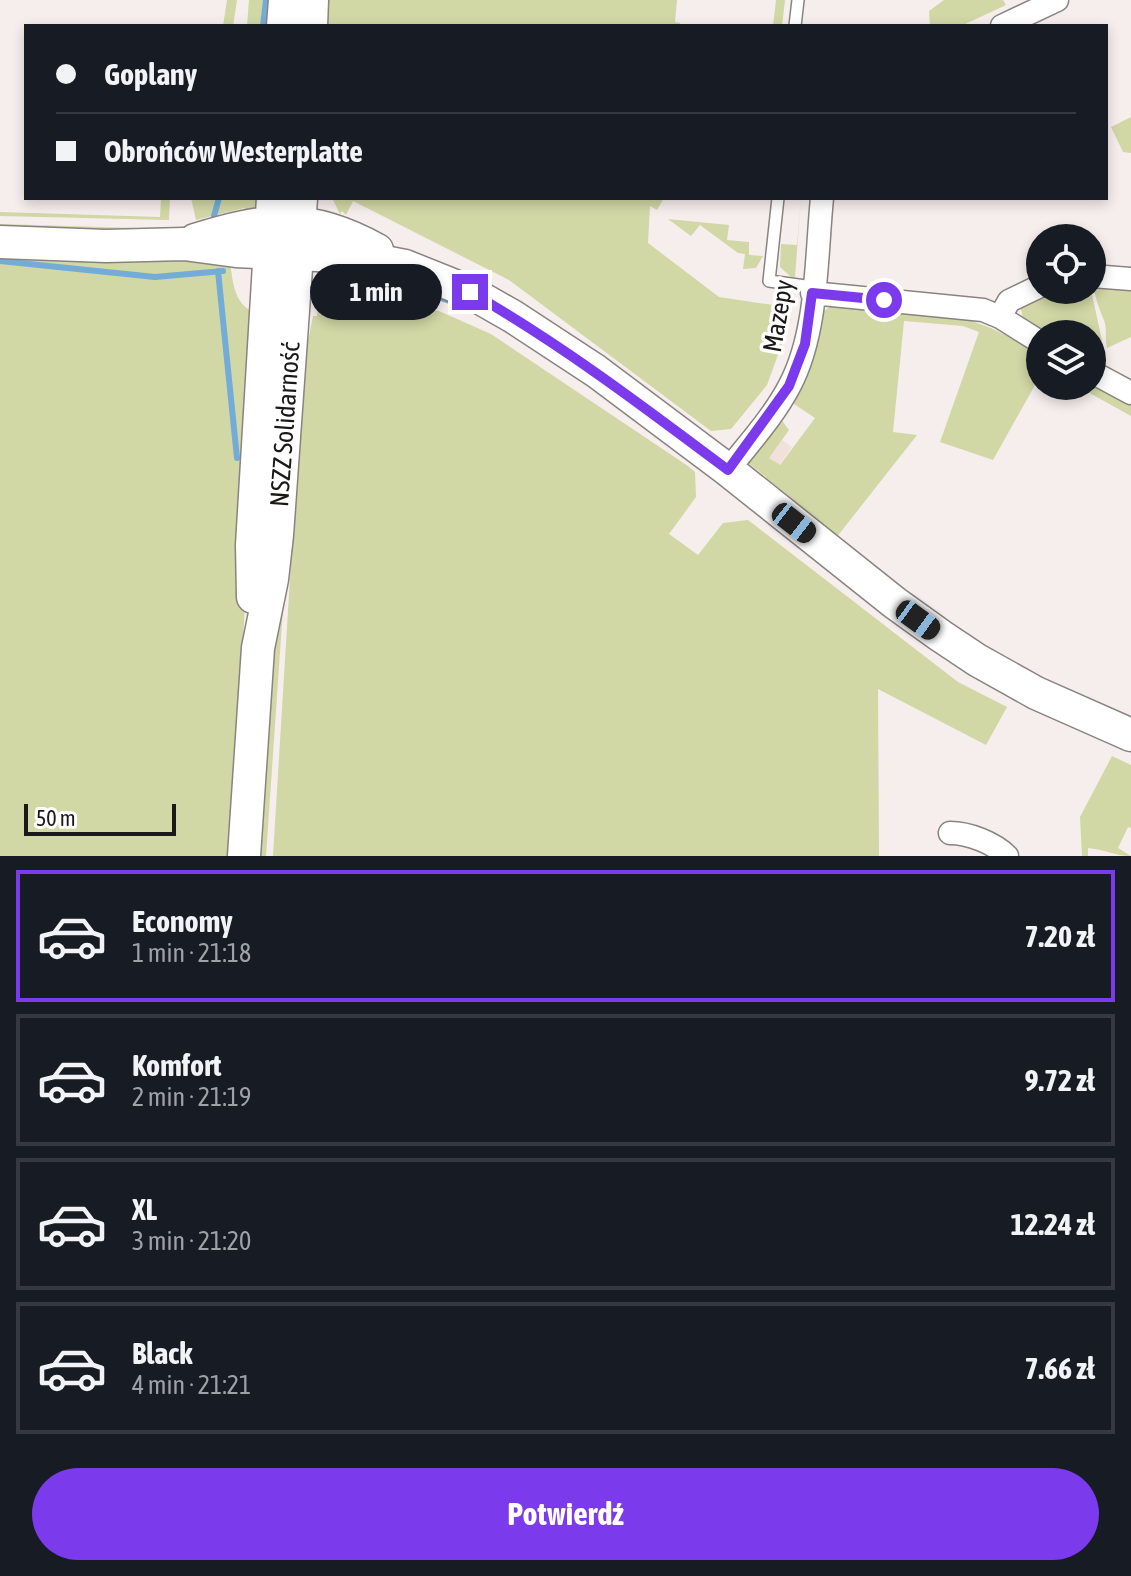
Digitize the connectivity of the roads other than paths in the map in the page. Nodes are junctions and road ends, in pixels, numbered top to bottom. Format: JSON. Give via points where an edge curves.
{"nodes":[{"id":1,"x":285,"y":0,"type":"edge"},
{"id":2,"x":312,"y":0,"type":"edge"},
{"id":3,"x":798,"y":0,"type":"edge"},
{"id":4,"x":1057,"y":0,"type":"edge"},
{"id":5,"x":283,"y":24,"type":"edge"},
{"id":6,"x":311,"y":24,"type":"edge"},
{"id":7,"x":795,"y":24,"type":"edge"},
{"id":8,"x":1006,"y":24,"type":"edge"},
{"id":9,"x":778,"y":200,"type":"edge"},
{"id":10,"x":822,"y":200,"type":"edge"},
{"id":11,"x":285,"y":224,"type":"edge"},
{"id":12,"x":0,"y":242,"type":"edge"},
{"id":13,"x":1106,"y":277,"type":"edge"},
{"id":14,"x":1131,"y":279,"type":"edge"},
{"id":15,"x":813,"y":290,"type":"junction"},
{"id":16,"x":1026,"y":293,"type":"edge"},
{"id":17,"x":1000,"y":317,"type":"junction"},
{"id":18,"x":1026,"y":333,"type":"edge"},
{"id":19,"x":1106,"y":380,"type":"edge"},
{"id":20,"x":1131,"y":393,"type":"edge"},
{"id":21,"x":728,"y":470,"type":"junction"},
{"id":22,"x":1131,"y":735,"type":"edge"},
{"id":23,"x":950,"y":833,"type":"dead end"},
{"id":24,"x":244,"y":856,"type":"edge"},
{"id":25,"x":1007,"y":856,"type":"edge"}],
"edges":[{"from":1,"to":5,"type":"street"},
{"from":2,"to":6,"type":"street"},
{"from":3,"to":7,"type":"lane"},
{"from":4,"to":8,"type":"street"},
{"from":9,"to":15,"type":"lane","via":[[769,281]]},
{"from":10,"to":15,"type":"street","name":"Mazepy"},
{"from":11,"to":12,"type":"street","via":[[184,244]]},
{"from":11,"to":21,"type":"street","via":[[358,257],[405,266],[470,292],[596,371]]},
{"from":11,"to":24,"type":"street","name":"NSZZ Solidarność","via":[[277,535],[258,648]]},
{"from":13,"to":14,"type":"street"},
{"from":15,"to":17,"type":"street","via":[[983,310]]},
{"from":15,"to":21,"type":"street","name":"Mazepy","via":[[805,344],[789,386]]},
{"from":16,"to":17,"type":"street","via":[[1009,301]]},
{"from":17,"to":18,"type":"street"},
{"from":19,"to":20,"type":"street"},
{"from":21,"to":22,"type":"street","via":[[941,636],[1025,687]]},
{"from":23,"to":25,"type":"street","via":[[986,842]]}]}
